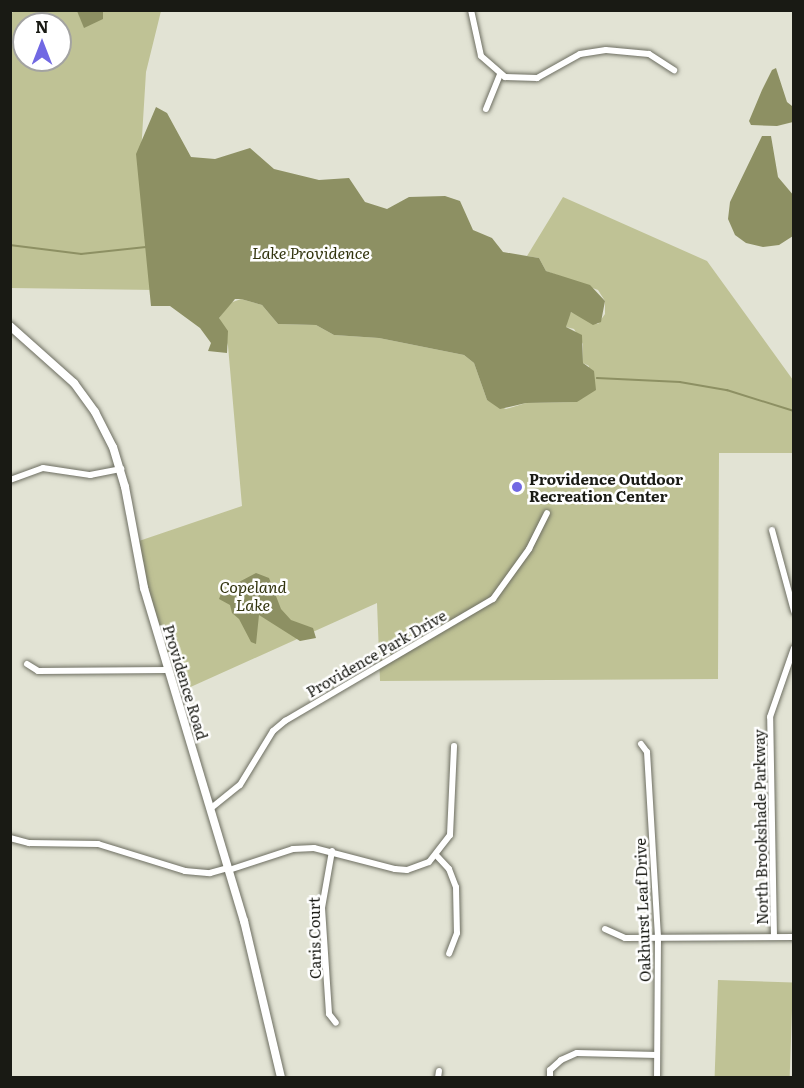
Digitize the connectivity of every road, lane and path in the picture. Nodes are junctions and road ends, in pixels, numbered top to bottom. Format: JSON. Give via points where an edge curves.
{"nodes":[{"id":1,"x":471,"y":10,"type":"edge"},
{"id":2,"x":674,"y":70,"type":"dead end"},
{"id":3,"x":500,"y":74,"type":"junction"},
{"id":4,"x":486,"y":109,"type":"dead end"},
{"id":5,"x":10,"y":326,"type":"edge"},
{"id":6,"x":121,"y":469,"type":"junction"},
{"id":7,"x":10,"y":480,"type":"edge"},
{"id":8,"x":547,"y":513,"type":"dead end"},
{"id":9,"x":772,"y":530,"type":"dead end"},
{"id":10,"x":794,"y":611,"type":"edge"},
{"id":11,"x":794,"y":648,"type":"edge"},
{"id":12,"x":27,"y":664,"type":"dead end"},
{"id":13,"x":168,"y":670,"type":"junction"},
{"id":14,"x":791,"y":671,"type":"edge"},
{"id":15,"x":641,"y":744,"type":"dead end"},
{"id":16,"x":454,"y":746,"type":"dead end"},
{"id":17,"x":210,"y":809,"type":"junction"},
{"id":18,"x":10,"y":838,"type":"edge"},
{"id":19,"x":332,"y":851,"type":"junction"},
{"id":20,"x":436,"y":855,"type":"junction"},
{"id":21,"x":228,"y":869,"type":"junction"},
{"id":22,"x":605,"y":929,"type":"dead end"},
{"id":23,"x":658,"y":937,"type":"junction"},
{"id":24,"x":774,"y":937,"type":"junction"},
{"id":25,"x":794,"y":937,"type":"edge"},
{"id":26,"x":449,"y":954,"type":"dead end"},
{"id":27,"x":336,"y":1023,"type":"dead end"},
{"id":28,"x":657,"y":1055,"type":"junction"},
{"id":29,"x":281,"y":1077,"type":"edge"},
{"id":30,"x":550,"y":1077,"type":"edge"},
{"id":31,"x":657,"y":1077,"type":"edge"}],
"edges":[{"from":1,"to":3,"type":"street","via":[[481,56]]},
{"from":2,"to":3,"type":"street","via":[[649,54],[606,50],[580,54],[537,78],[521,80]]},
{"from":3,"to":4,"type":"street"},
{"from":5,"to":6,"type":"street","name":"Providence Road","via":[[63,371],[84,396],[105,429]]},
{"from":6,"to":7,"type":"street","via":[[90,475],[43,468]]},
{"from":6,"to":13,"type":"street","name":"Providence Road","via":[[144,588]]},
{"from":8,"to":17,"type":"street","name":"Providence Park Drive","via":[[529,549],[493,599],[285,721],[273,731],[240,785]]},
{"from":9,"to":10,"type":"street"},
{"from":11,"to":14,"type":"street","name":"North Brookshade Parkway"},
{"from":12,"to":13,"type":"street","via":[[38,671]]},
{"from":13,"to":17,"type":"street","name":"Providence Road"},
{"from":14,"to":24,"type":"street","name":"North Brookshade Parkway","via":[[770,717]]},
{"from":15,"to":23,"type":"street","name":"Oakhurst Leaf Drive","via":[[647,752]]},
{"from":16,"to":20,"type":"street","via":[[451,826]]},
{"from":17,"to":21,"type":"street","name":"Providence Road"},
{"from":18,"to":21,"type":"street","via":[[29,843],[98,844],[185,871],[210,873]]},
{"from":19,"to":20,"type":"street","via":[[407,870]]},
{"from":19,"to":21,"type":"street","via":[[293,849]]},
{"from":19,"to":27,"type":"street","name":"Caris Court","via":[[322,908],[329,1014]]},
{"from":20,"to":26,"type":"street","via":[[449,869],[456,887],[457,933]]},
{"from":21,"to":29,"type":"street","name":"Providence Road"},
{"from":22,"to":23,"type":"street","via":[[625,938]]},
{"from":23,"to":24,"type":"street"},
{"from":23,"to":28,"type":"street","name":"Oakhurst Leaf Drive"},
{"from":24,"to":25,"type":"street"},
{"from":28,"to":30,"type":"street","via":[[577,1053],[561,1060],[550,1070]]},
{"from":28,"to":31,"type":"street","name":"Oakhurst Leaf Drive"}]}
